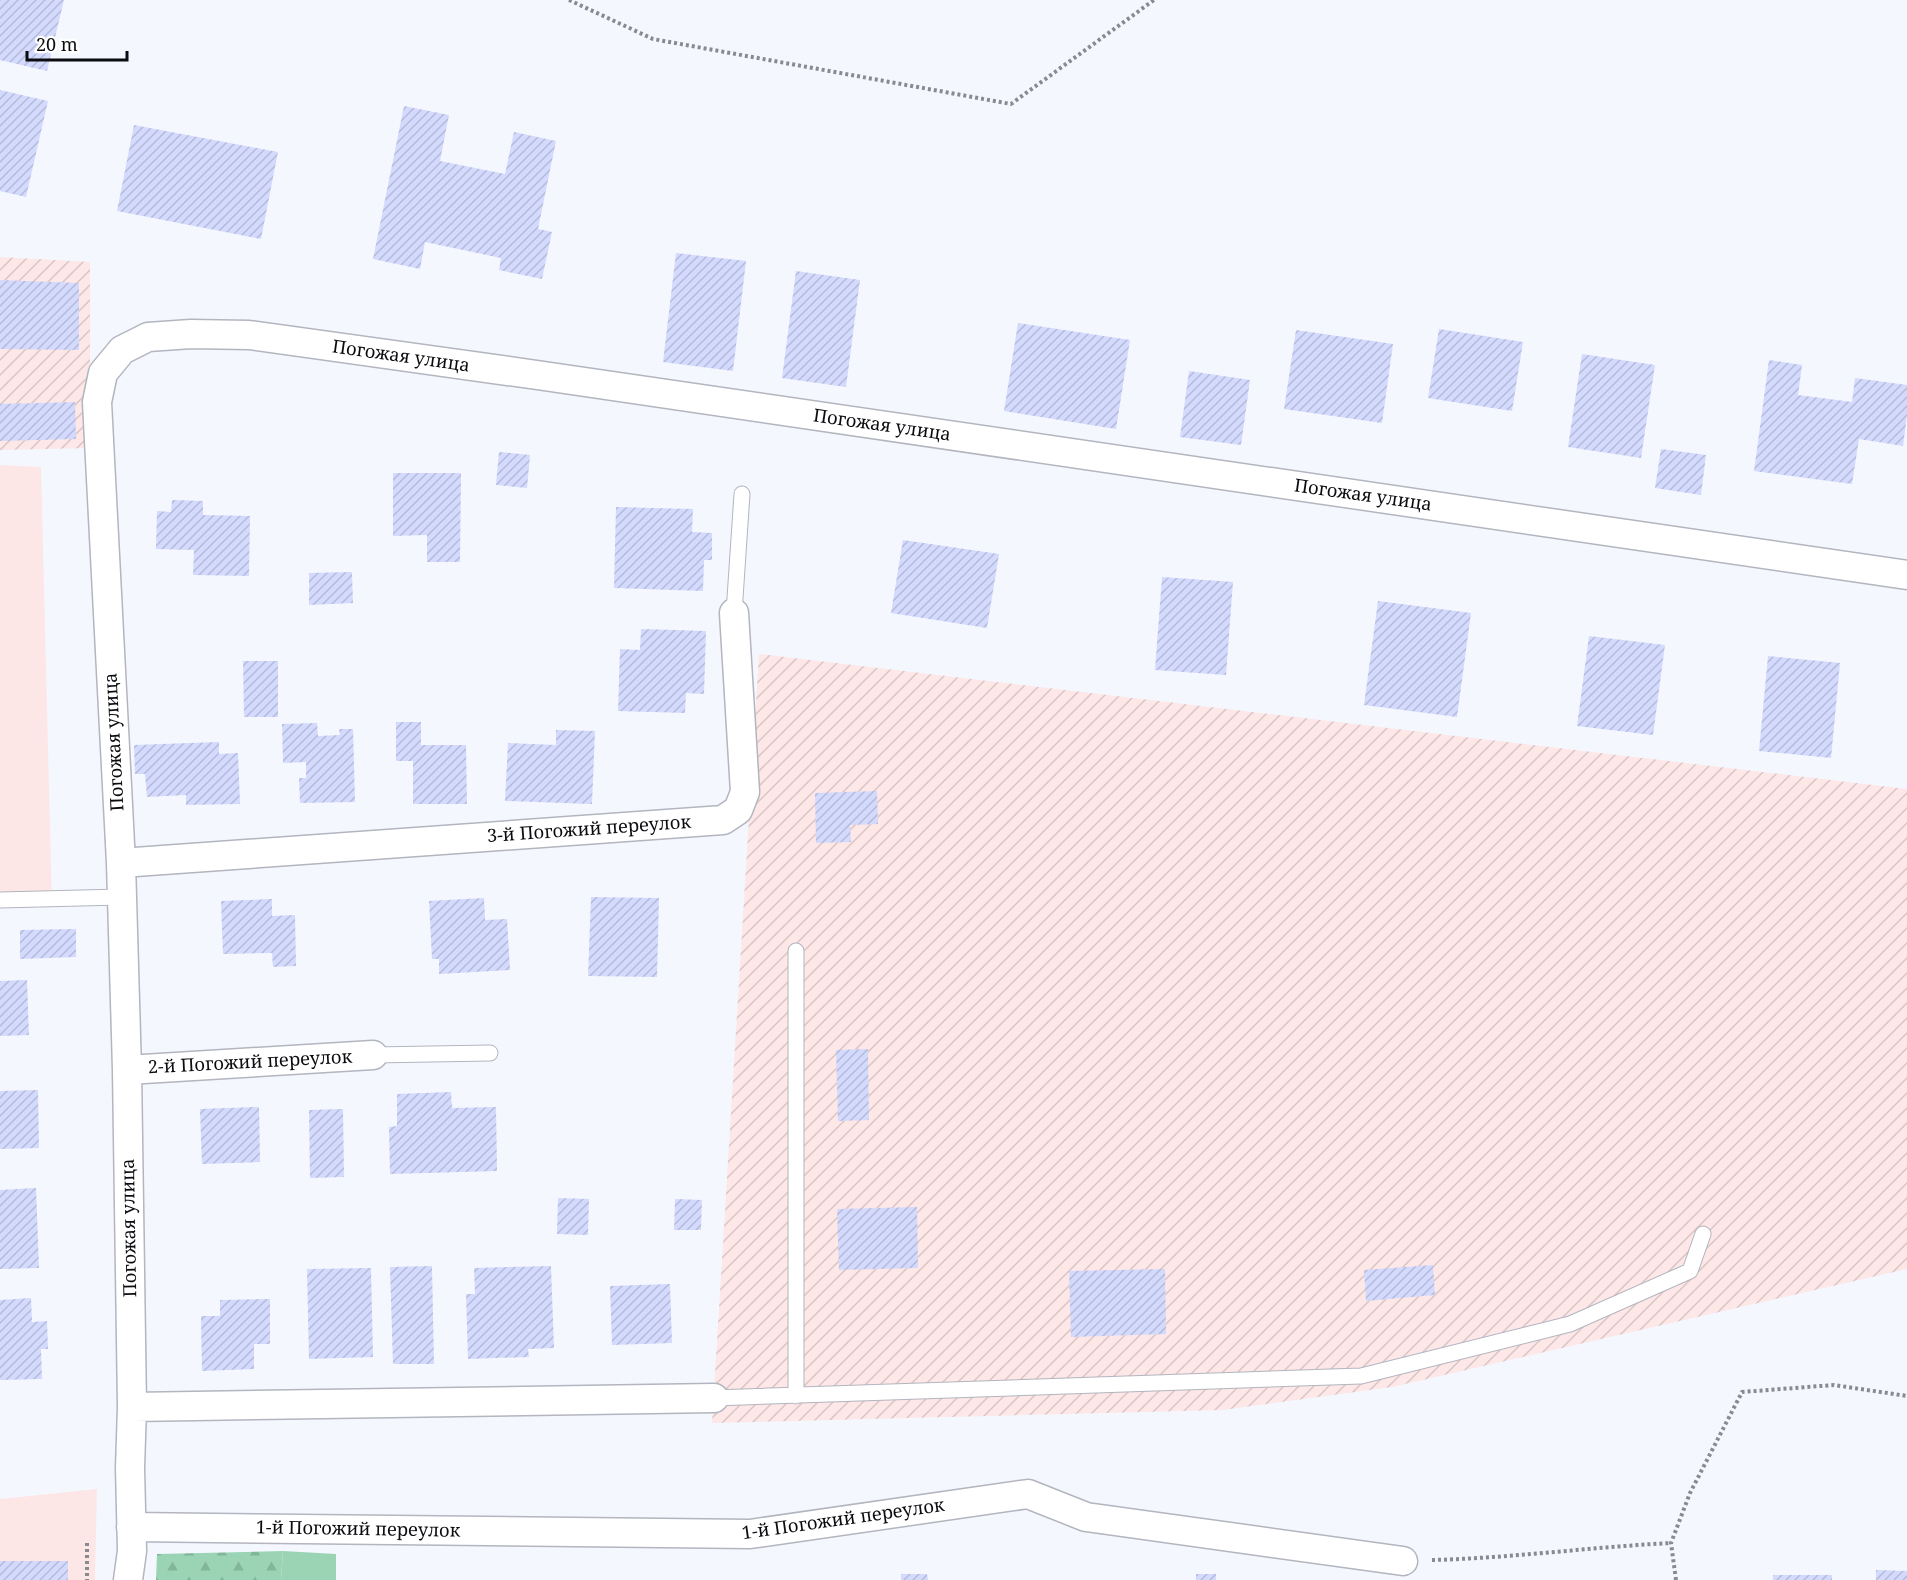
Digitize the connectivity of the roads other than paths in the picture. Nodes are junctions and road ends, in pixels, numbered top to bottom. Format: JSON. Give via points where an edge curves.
{"nodes":[{"id":1,"x":742,"y":494,"type":"dead end"},
{"id":2,"x":1907,"y":574,"type":"edge"},
{"id":3,"x":734,"y":613,"type":"joint"},
{"id":4,"x":121,"y":863,"type":"junction"},
{"id":5,"x":121,"y":897,"type":"junction"},
{"id":6,"x":0,"y":900,"type":"edge"},
{"id":7,"x":796,"y":951,"type":"dead end"},
{"id":8,"x":490,"y":1053,"type":"dead end"},
{"id":9,"x":373,"y":1055,"type":"joint"},
{"id":10,"x":127,"y":1070,"type":"junction"},
{"id":11,"x":1703,"y":1234,"type":"dead end"},
{"id":12,"x":796,"y":1396,"type":"junction"},
{"id":13,"x":714,"y":1398,"type":"joint"},
{"id":14,"x":132,"y":1407,"type":"junction"},
{"id":15,"x":131,"y":1527,"type":"junction"},
{"id":16,"x":1403,"y":1561,"type":"road end"},
{"id":17,"x":128,"y":1580,"type":"edge"}],
"edges":[{"from":1,"to":3,"type":"lane","name":"3-й Погожий переулок"},
{"from":2,"to":4,"type":"street","name":"Погожая улица","via":[[260,337],[148,337],[122,350],[103,373],[97,402]]},
{"from":3,"to":4,"type":"street","name":"3-й Погожий переулок","via":[[745,792],[738,810],[723,820]]},
{"from":4,"to":5,"type":"street","name":"Погожая улица"},
{"from":5,"to":6,"type":"lane"},
{"from":5,"to":10,"type":"street","name":"Погожая улица"},
{"from":7,"to":12,"type":"lane"},
{"from":8,"to":9,"type":"lane"},
{"from":9,"to":10,"type":"street","name":"2-й Погожий переулок"},
{"from":10,"to":14,"type":"street","name":"Погожая улица"},
{"from":11,"to":12,"type":"lane","via":[[1690,1271],[1570,1324],[1361,1376]]},
{"from":12,"to":13,"type":"lane"},
{"from":13,"to":14,"type":"street"},
{"from":14,"to":15,"type":"street","name":"Погожая улица"},
{"from":15,"to":16,"type":"street","name":"1-й Погожий переулок","via":[[750,1534],[1028,1494],[1086,1517]]},
{"from":15,"to":17,"type":"street","name":"Погожая улица"}]}
